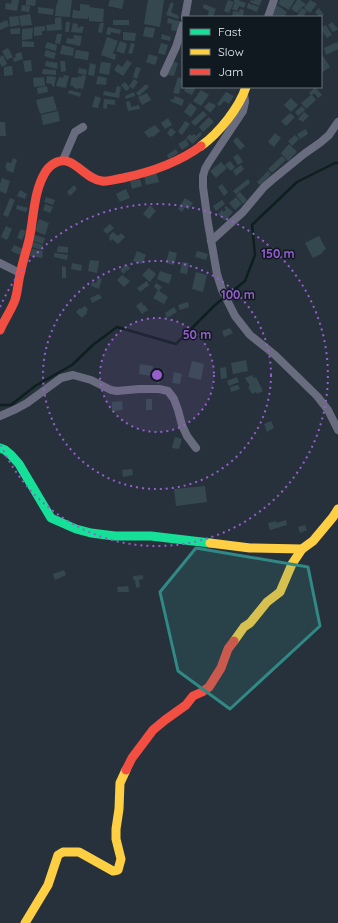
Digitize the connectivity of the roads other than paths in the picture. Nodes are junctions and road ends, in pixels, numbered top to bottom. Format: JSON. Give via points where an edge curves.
{"nodes":[{"id":1,"x":188,"y":0,"type":"edge"},
{"id":2,"x":274,"y":0,"type":"edge"},
{"id":3,"x":185,"y":16,"type":"edge"},
{"id":4,"x":268,"y":16,"type":"edge"},
{"id":5,"x":182,"y":28,"type":"edge"},
{"id":6,"x":164,"y":73,"type":"dead end"},
{"id":7,"x":245,"y":90,"type":"edge"},
{"id":8,"x":338,"y":122,"type":"edge"},
{"id":9,"x":83,"y":127,"type":"dead end"},
{"id":10,"x":63,"y":160,"type":"junction"},
{"id":11,"x":211,"y":241,"type":"junction"},
{"id":12,"x":0,"y":263,"type":"edge"},
{"id":13,"x":20,"y":273,"type":"junction"},
{"id":14,"x":1,"y":327,"type":"edge"},
{"id":15,"x":0,"y":416,"type":"edge"},
{"id":16,"x":338,"y":430,"type":"edge"},
{"id":17,"x":0,"y":448,"type":"edge"},
{"id":18,"x":196,"y":448,"type":"dead end"},
{"id":19,"x":338,"y":509,"type":"edge"},
{"id":20,"x":302,"y":549,"type":"junction"},
{"id":21,"x":25,"y":923,"type":"edge"}],
"edges":[{"from":1,"to":3,"type":"street"},
{"from":2,"to":4,"type":"street"},
{"from":5,"to":6,"type":"street"},
{"from":7,"to":10,"type":"street","via":[[225,122],[206,143],[171,164],[117,179],[100,181]]},
{"from":7,"to":11,"type":"street","via":[[243,110],[209,162],[203,176]]},
{"from":8,"to":11,"type":"street","via":[[329,135],[264,187],[244,212]]},
{"from":9,"to":10,"type":"street","via":[[75,132]]},
{"from":10,"to":13,"type":"street","via":[[52,165],[40,182]]},
{"from":11,"to":16,"type":"street","via":[[222,290],[235,316],[250,335],[275,355],[317,396],[328,410]]},
{"from":12,"to":13,"type":"street"},
{"from":13,"to":14,"type":"street","via":[[15,301]]},
{"from":15,"to":18,"type":"street","via":[[27,403],[61,378],[73,375],[117,391],[159,389],[168,391],[174,399],[182,425]]},
{"from":17,"to":20,"type":"street","via":[[19,464],[52,518],[76,529],[115,536],[151,536],[250,548]]},
{"from":19,"to":20,"type":"street","via":[[313,541]]},
{"from":20,"to":21,"type":"street","via":[[292,564],[280,592],[244,628],[228,649],[209,687],[193,696],[153,730],[132,758],[120,783],[120,809],[116,829],[121,859],[118,870],[113,871],[79,852],[62,852],[58,855],[48,885]]}]}
